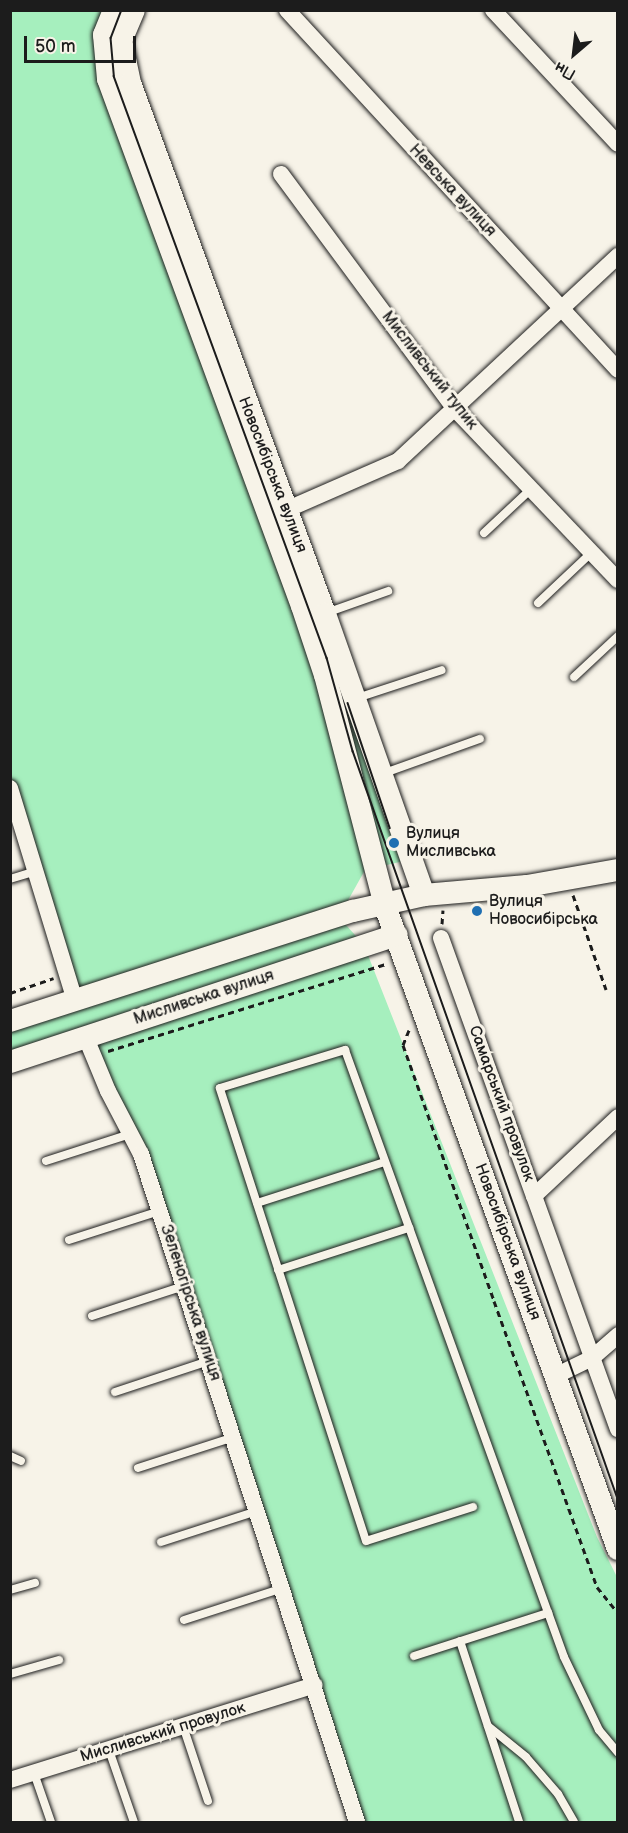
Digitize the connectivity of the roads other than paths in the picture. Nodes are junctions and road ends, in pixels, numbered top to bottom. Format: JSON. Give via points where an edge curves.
{"nodes":[{"id":1,"x":114,"y":10,"type":"edge"},
{"id":2,"x":134,"y":10,"type":"edge"},
{"id":3,"x":287,"y":10,"type":"edge"},
{"id":4,"x":494,"y":10,"type":"edge"},
{"id":5,"x":618,"y":144,"type":"edge"},
{"id":6,"x":281,"y":174,"type":"dead end"},
{"id":7,"x":618,"y":256,"type":"edge"},
{"id":8,"x":561,"y":310,"type":"junction"},
{"id":9,"x":618,"y":370,"type":"edge"},
{"id":10,"x":455,"y":409,"type":"junction"},
{"id":11,"x":531,"y":489,"type":"junction"},
{"id":12,"x":286,"y":510,"type":"junction"},
{"id":13,"x":484,"y":533,"type":"dead end"},
{"id":14,"x":591,"y":553,"type":"junction"},
{"id":15,"x":618,"y":580,"type":"edge"},
{"id":16,"x":388,"y":591,"type":"dead end"},
{"id":17,"x":538,"y":603,"type":"dead end"},
{"id":18,"x":325,"y":614,"type":"junction"},
{"id":19,"x":618,"y":636,"type":"edge"},
{"id":20,"x":442,"y":670,"type":"dead end"},
{"id":21,"x":574,"y":677,"type":"dead end"},
{"id":22,"x":355,"y":698,"type":"junction"},
{"id":23,"x":480,"y":739,"type":"dead end"},
{"id":24,"x":381,"y":774,"type":"junction"},
{"id":25,"x":353,"y":781,"type":"junction"},
{"id":26,"x":11,"y":792,"type":"edge"},
{"id":27,"x":618,"y":870,"type":"edge"},
{"id":28,"x":36,"y":871,"type":"junction"},
{"id":29,"x":10,"y":879,"type":"edge"},
{"id":30,"x":378,"y":881,"type":"junction"},
{"id":31,"x":423,"y":895,"type":"junction"},
{"id":32,"x":385,"y":906,"type":"junction"},
{"id":33,"x":355,"y":910,"type":"junction"},
{"id":34,"x":397,"y":935,"type":"junction"},
{"id":35,"x":441,"y":938,"type":"dead end"},
{"id":36,"x":75,"y":1000,"type":"junction"},
{"id":37,"x":10,"y":1020,"type":"edge"},
{"id":38,"x":94,"y":1043,"type":"junction"},
{"id":39,"x":10,"y":1062,"type":"edge"},
{"id":40,"x":618,"y":1117,"type":"edge"},
{"id":41,"x":130,"y":1134,"type":"junction"},
{"id":42,"x":45,"y":1161,"type":"dead end"},
{"id":43,"x":385,"y":1162,"type":"junction"},
{"id":44,"x":534,"y":1196,"type":"junction"},
{"id":45,"x":257,"y":1203,"type":"junction"},
{"id":46,"x":160,"y":1211,"type":"junction"},
{"id":47,"x":409,"y":1228,"type":"junction"},
{"id":48,"x":69,"y":1240,"type":"dead end"},
{"id":49,"x":278,"y":1270,"type":"junction"},
{"id":50,"x":184,"y":1286,"type":"junction"},
{"id":51,"x":92,"y":1316,"type":"dead end"},
{"id":52,"x":618,"y":1335,"type":"edge"},
{"id":53,"x":592,"y":1358,"type":"junction"},
{"id":54,"x":209,"y":1361,"type":"junction"},
{"id":55,"x":555,"y":1376,"type":"junction"},
{"id":56,"x":115,"y":1392,"type":"dead end"},
{"id":57,"x":618,"y":1429,"type":"edge"},
{"id":58,"x":234,"y":1437,"type":"junction"},
{"id":59,"x":10,"y":1456,"type":"edge"},
{"id":60,"x":21,"y":1461,"type":"dead end"},
{"id":61,"x":138,"y":1468,"type":"dead end"},
{"id":62,"x":473,"y":1507,"type":"dead end"},
{"id":63,"x":258,"y":1511,"type":"junction"},
{"id":64,"x":161,"y":1542,"type":"dead end"},
{"id":65,"x":618,"y":1549,"type":"edge"},
{"id":66,"x":35,"y":1583,"type":"dead end"},
{"id":67,"x":283,"y":1588,"type":"junction"},
{"id":68,"x":10,"y":1590,"type":"edge"},
{"id":69,"x":548,"y":1613,"type":"junction"},
{"id":70,"x":184,"y":1620,"type":"dead end"},
{"id":71,"x":460,"y":1641,"type":"junction"},
{"id":72,"x":414,"y":1656,"type":"dead end"},
{"id":73,"x":58,"y":1660,"type":"dead end"},
{"id":74,"x":10,"y":1674,"type":"edge"},
{"id":75,"x":315,"y":1685,"type":"junction"},
{"id":76,"x":183,"y":1726,"type":"junction"},
{"id":77,"x":488,"y":1726,"type":"junction"},
{"id":78,"x":109,"y":1750,"type":"junction"},
{"id":79,"x":618,"y":1752,"type":"edge"},
{"id":80,"x":34,"y":1773,"type":"junction"},
{"id":81,"x":10,"y":1780,"type":"edge"},
{"id":82,"x":208,"y":1801,"type":"dead end"},
{"id":83,"x":51,"y":1822,"type":"edge"},
{"id":84,"x":134,"y":1822,"type":"edge"},
{"id":85,"x":357,"y":1822,"type":"edge"},
{"id":86,"x":519,"y":1822,"type":"edge"},
{"id":87,"x":574,"y":1822,"type":"edge"}],
"edges":[{"from":1,"to":25,"type":"main road","name":"Новосибірська вулиця","via":[[104,35],[108,79],[302,606]]},
{"from":2,"to":12,"type":"main road","name":"Новосибірська вулиця","via":[[121,40],[130,83]]},
{"from":3,"to":8,"type":"street","name":"Невська вулиця"},
{"from":4,"to":5,"type":"street"},
{"from":6,"to":10,"type":"street","name":"Мисливський тупик"},
{"from":7,"to":8,"type":"street"},
{"from":8,"to":9,"type":"street","name":"Невська вулиця"},
{"from":8,"to":10,"type":"street"},
{"from":10,"to":11,"type":"street","name":"Мисливський тупик"},
{"from":10,"to":12,"type":"street","via":[[386,470]]},
{"from":11,"to":13,"type":"lane"},
{"from":11,"to":14,"type":"street","name":"Мисливський тупик"},
{"from":12,"to":18,"type":"main road","name":"Новосибірська вулиця"},
{"from":14,"to":15,"type":"street","name":"Мисливський тупик"},
{"from":14,"to":17,"type":"lane"},
{"from":16,"to":18,"type":"lane"},
{"from":18,"to":22,"type":"main road","name":"Новосибірська вулиця"},
{"from":19,"to":21,"type":"lane"},
{"from":20,"to":22,"type":"lane"},
{"from":22,"to":24,"type":"main road","name":"Новосибірська вулиця"},
{"from":23,"to":24,"type":"lane"},
{"from":24,"to":25,"type":"main road"},
{"from":24,"to":31,"type":"main road","name":"Новосибірська вулиця"},
{"from":25,"to":30,"type":"main road","name":"Новосибірська вулиця"},
{"from":26,"to":28,"type":"street","name":"Зеленогірська вулиця"},
{"from":27,"to":31,"type":"main road","via":[[527,886]]},
{"from":28,"to":29,"type":"lane"},
{"from":28,"to":36,"type":"street","name":"Зеленогірська вулиця"},
{"from":30,"to":32,"type":"main road","name":"Новосибірська вулиця"},
{"from":30,"to":33,"type":"main road"},
{"from":31,"to":32,"type":"main road"},
{"from":31,"to":34,"type":"main road"},
{"from":32,"to":33,"type":"main road"},
{"from":32,"to":34,"type":"main road","name":"Новосибірська вулиця"},
{"from":33,"to":36,"type":"main road"},
{"from":34,"to":38,"type":"main road","name":"Мисливська вулиця"},
{"from":34,"to":55,"type":"main road","name":"Новосибірська вулиця"},
{"from":35,"to":44,"type":"street","name":"Самарський провулок"},
{"from":36,"to":37,"type":"main road"},
{"from":36,"to":38,"type":"main road","name":"Зеленогірська вулиця"},
{"from":38,"to":39,"type":"main road","name":"Мисливська вулиця"},
{"from":38,"to":41,"type":"street","name":"Зеленогірська вулиця"},
{"from":40,"to":44,"type":"street","name":"Самарський провулок"},
{"from":41,"to":42,"type":"lane"},
{"from":41,"to":46,"type":"street","name":"Зеленогірська вулиця"},
{"from":43,"to":45,"type":"lane"},
{"from":43,"to":45,"type":"lane","via":[[345,1050],[220,1088]]},
{"from":43,"to":47,"type":"lane"},
{"from":44,"to":53,"type":"street"},
{"from":45,"to":49,"type":"lane"},
{"from":46,"to":48,"type":"lane"},
{"from":46,"to":50,"type":"street","name":"Зеленогірська вулиця"},
{"from":47,"to":49,"type":"lane"},
{"from":47,"to":69,"type":"lane"},
{"from":49,"to":62,"type":"lane","via":[[366,1541]]},
{"from":50,"to":51,"type":"lane"},
{"from":50,"to":54,"type":"street","name":"Зеленогірська вулиця"},
{"from":52,"to":53,"type":"street"},
{"from":53,"to":55,"type":"street"},
{"from":53,"to":57,"type":"street"},
{"from":54,"to":56,"type":"lane"},
{"from":54,"to":58,"type":"street","name":"Зеленогірська вулиця"},
{"from":55,"to":65,"type":"main road","name":"Новосибірська вулиця"},
{"from":58,"to":61,"type":"lane"},
{"from":58,"to":63,"type":"street","name":"Зеленогірська вулиця"},
{"from":59,"to":60,"type":"lane"},
{"from":63,"to":64,"type":"lane"},
{"from":63,"to":67,"type":"street","name":"Зеленогірська вулиця"},
{"from":66,"to":68,"type":"lane"},
{"from":67,"to":70,"type":"lane"},
{"from":67,"to":75,"type":"street","name":"Зеленогірська вулиця"},
{"from":69,"to":71,"type":"lane"},
{"from":69,"to":79,"type":"lane","via":[[599,1730]]},
{"from":71,"to":72,"type":"lane"},
{"from":71,"to":77,"type":"lane"},
{"from":73,"to":74,"type":"lane"},
{"from":75,"to":76,"type":"street","name":"Мисливський провулок"},
{"from":75,"to":85,"type":"street","name":"Зеленогірська вулиця"},
{"from":76,"to":78,"type":"street","name":"Мисливський провулок"},
{"from":76,"to":82,"type":"lane"},
{"from":77,"to":86,"type":"lane"},
{"from":77,"to":87,"type":"lane","via":[[526,1757],[558,1794]]},
{"from":78,"to":80,"type":"street","name":"Мисливський провулок"},
{"from":78,"to":84,"type":"lane"},
{"from":80,"to":81,"type":"street","name":"Мисливський провулок"},
{"from":80,"to":83,"type":"lane"}]}
